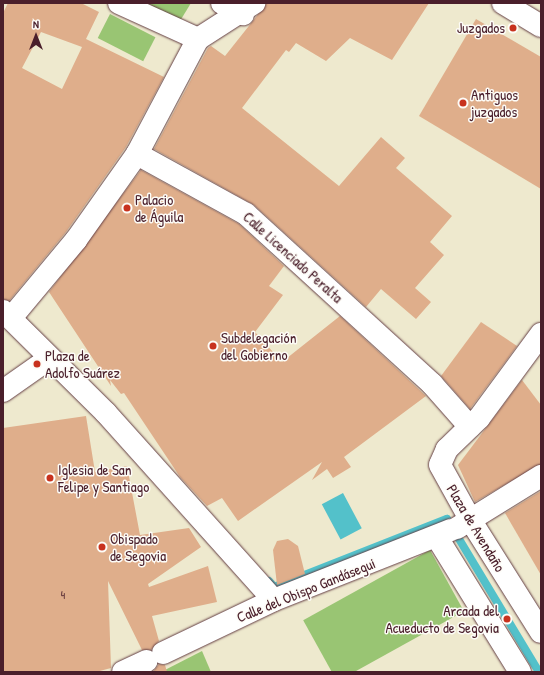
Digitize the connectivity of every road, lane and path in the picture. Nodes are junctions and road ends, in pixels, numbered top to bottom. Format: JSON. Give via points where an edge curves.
{"nodes":[{"id":1,"x":119,"y":3,"type":"edge"},
{"id":2,"x":222,"y":3,"type":"edge"},
{"id":3,"x":503,"y":3,"type":"edge"},
{"id":4,"x":248,"y":8,"type":"edge"},
{"id":5,"x":541,"y":26,"type":"edge"},
{"id":6,"x":198,"y":39,"type":"junction"},
{"id":7,"x":137,"y":154,"type":"junction"},
{"id":8,"x":7,"y":314,"type":"edge"},
{"id":9,"x":538,"y":348,"type":"edge"},
{"id":10,"x":50,"y":358,"type":"junction"},
{"id":11,"x":3,"y":391,"type":"edge"},
{"id":12,"x":474,"y":423,"type":"junction"},
{"id":13,"x":541,"y":476,"type":"edge"},
{"id":14,"x":454,"y":530,"type":"junction"},
{"id":15,"x":274,"y":600,"type":"junction"},
{"id":16,"x":541,"y":632,"type":"edge"},
{"id":17,"x":123,"y":672,"type":"edge"},
{"id":18,"x":520,"y":672,"type":"edge"}],
"edges":[{"from":1,"to":6,"type":"street"},
{"from":2,"to":4,"type":"street"},
{"from":3,"to":5,"type":"street"},
{"from":4,"to":6,"type":"street"},
{"from":6,"to":7,"type":"street"},
{"from":7,"to":8,"type":"street","via":[[76,240]]},
{"from":7,"to":12,"type":"street","name":"Calle Licenciado Peralta","via":[[246,214]]},
{"from":8,"to":10,"type":"street"},
{"from":9,"to":12,"type":"street"},
{"from":10,"to":11,"type":"street"},
{"from":10,"to":15,"type":"street","via":[[106,413]]},
{"from":12,"to":14,"type":"street","name":"Plaza de Avendaño","via":[[447,448],[440,465]]},
{"from":13,"to":14,"type":"street","name":"Calle del Obispo Gandásegui"},
{"from":14,"to":15,"type":"street","name":"Calle del Obispo Gandásegui"},
{"from":14,"to":16,"type":"street","name":"Plaza de Avendaño"},
{"from":14,"to":18,"type":"street"},
{"from":15,"to":17,"type":"street","name":"Calle del Obispo Gandásegui"}]}
